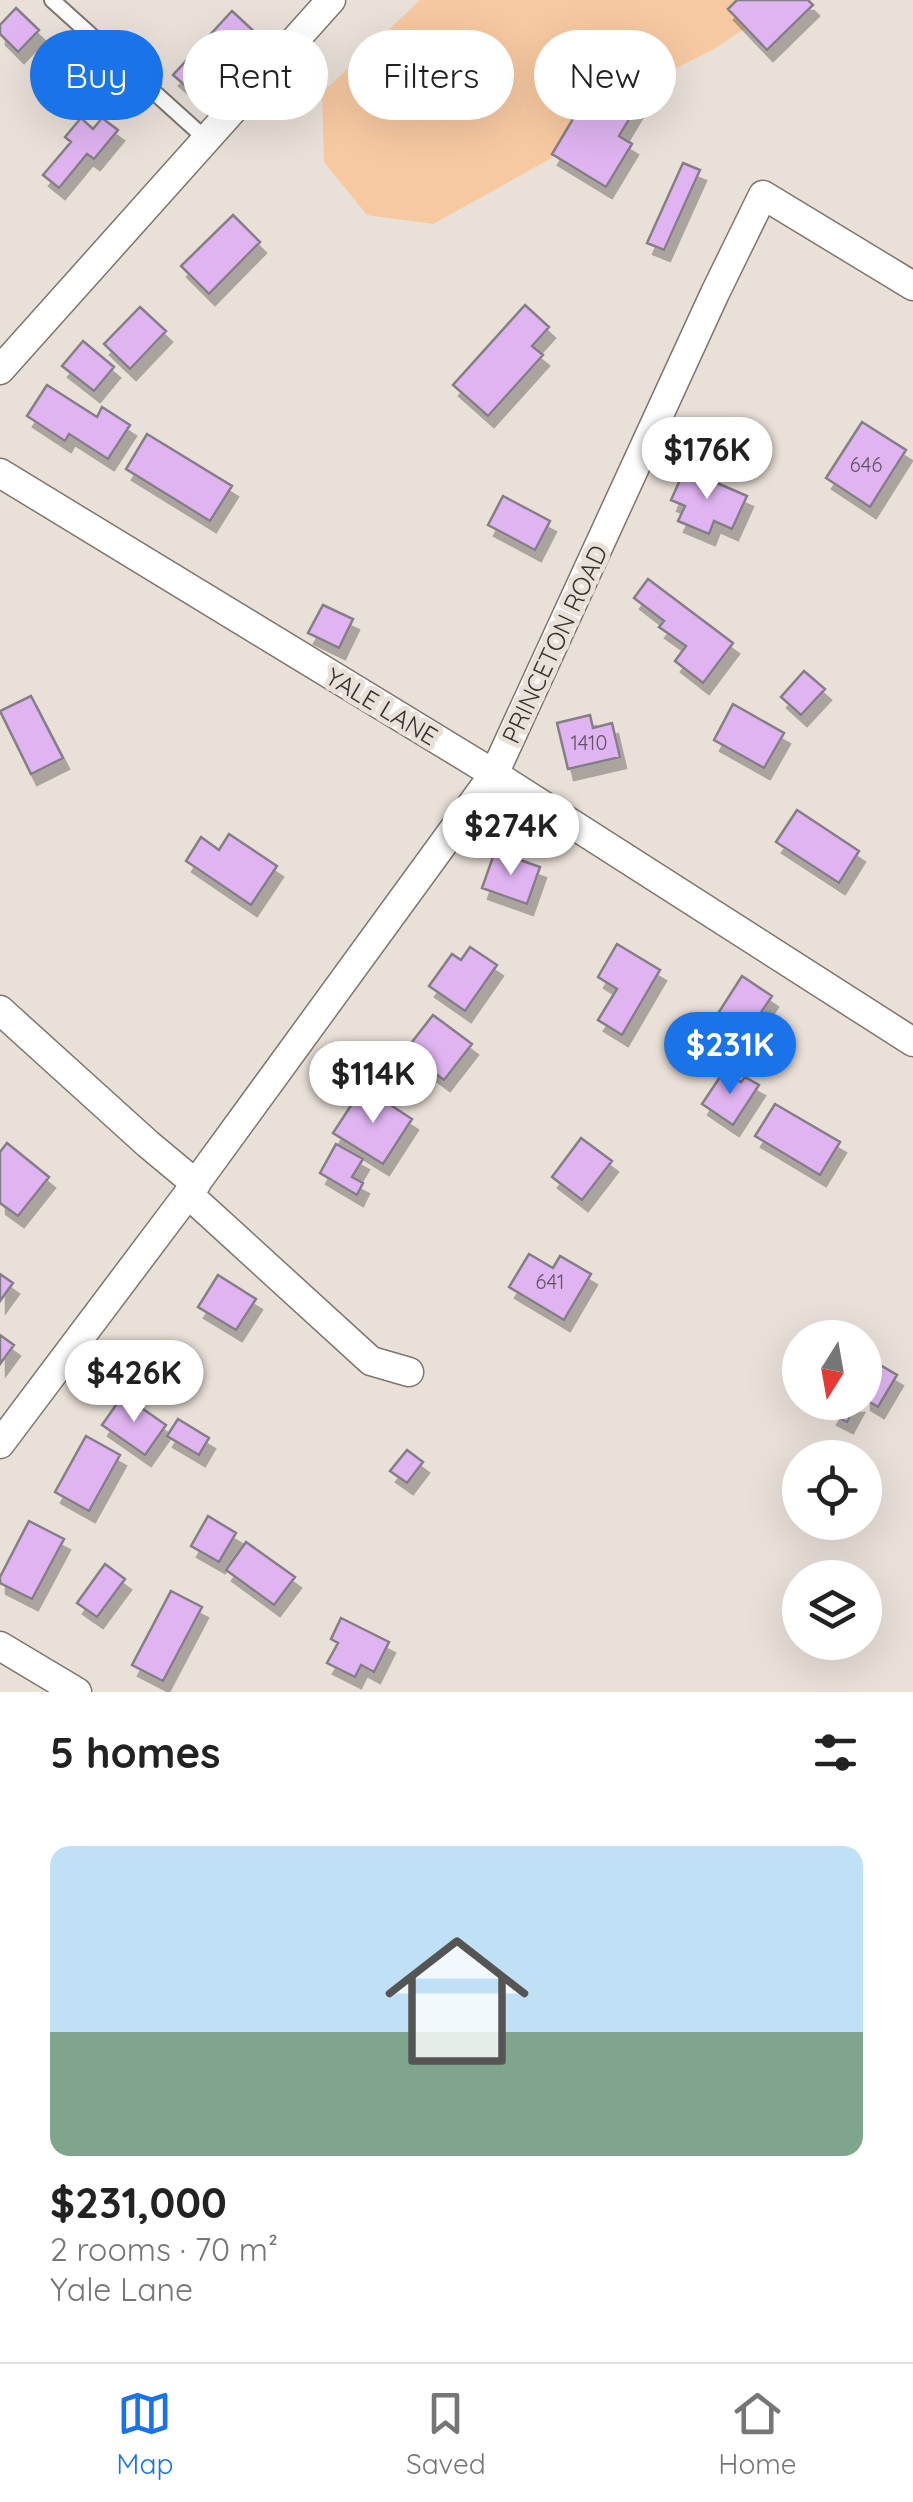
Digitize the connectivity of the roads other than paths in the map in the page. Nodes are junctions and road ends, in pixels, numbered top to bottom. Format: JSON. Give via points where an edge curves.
{"nodes":[{"id":1,"x":52,"y":0,"type":"edge"},
{"id":2,"x":331,"y":0,"type":"edge"},
{"id":3,"x":206,"y":139,"type":"junction"},
{"id":4,"x":913,"y":286,"type":"edge"},
{"id":5,"x":0,"y":370,"type":"edge"},
{"id":6,"x":0,"y":473,"type":"edge"},
{"id":7,"x":494,"y":774,"type":"junction"},
{"id":8,"x":0,"y":1010,"type":"edge"},
{"id":9,"x":913,"y":1042,"type":"edge"},
{"id":10,"x":192,"y":1189,"type":"junction"},
{"id":11,"x":409,"y":1372,"type":"dead end"},
{"id":12,"x":0,"y":1444,"type":"edge"},
{"id":13,"x":0,"y":1646,"type":"edge"},
{"id":14,"x":77,"y":1692,"type":"edge"}],
"edges":[{"from":1,"to":3,"type":"lane"},
{"from":2,"to":3,"type":"street"},
{"from":3,"to":5,"type":"street"},
{"from":4,"to":7,"type":"street","name":"PRINCETON ROAD","via":[[763,195]]},
{"from":6,"to":7,"type":"street","name":"YALE LANE"},
{"from":7,"to":9,"type":"street","name":"YALE LANE"},
{"from":7,"to":10,"type":"street","name":"PRINCETON ROAD"},
{"from":8,"to":10,"type":"street"},
{"from":10,"to":11,"type":"street","via":[[371,1361]]},
{"from":10,"to":12,"type":"street","name":"PRINCETON ROAD"},
{"from":13,"to":14,"type":"street"}]}
